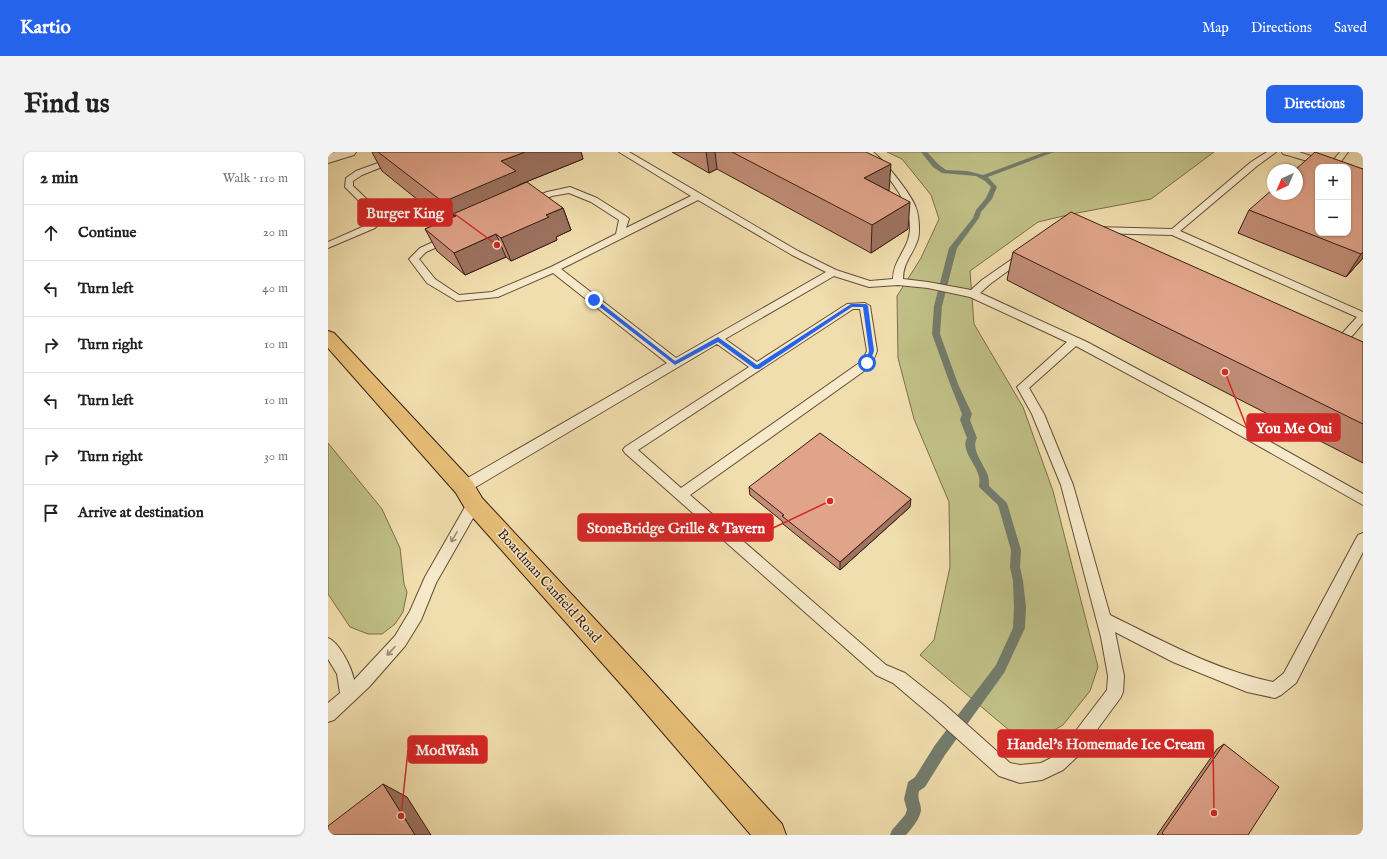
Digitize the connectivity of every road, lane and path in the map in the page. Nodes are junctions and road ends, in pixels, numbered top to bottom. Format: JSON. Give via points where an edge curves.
{"nodes":[{"id":1,"x":349,"y":152,"type":"edge"},
{"id":2,"x":415,"y":152,"type":"edge"},
{"id":3,"x":623,"y":152,"type":"edge"},
{"id":4,"x":867,"y":152,"type":"edge"},
{"id":5,"x":1272,"y":152,"type":"edge"},
{"id":6,"x":1286,"y":152,"type":"edge"},
{"id":7,"x":1344,"y":152,"type":"edge"},
{"id":8,"x":328,"y":159,"type":"edge"},
{"id":9,"x":1325,"y":164,"type":"edge"},
{"id":10,"x":1335,"y":164,"type":"edge"},
{"id":11,"x":698,"y":196,"type":"junction"},
{"id":12,"x":1174,"y":232,"type":"junction"},
{"id":13,"x":620,"y":235,"type":"junction"},
{"id":14,"x":1102,"y":239,"type":"edge"},
{"id":15,"x":328,"y":245,"type":"edge"},
{"id":16,"x":1032,"y":248,"type":"edge"},
{"id":17,"x":554,"y":269,"type":"junction"},
{"id":18,"x":833,"y":272,"type":"junction"},
{"id":19,"x":898,"y":282,"type":"junction"},
{"id":20,"x":973,"y":294,"type":"junction"},
{"id":21,"x":867,"y":295,"type":"junction"},
{"id":22,"x":1363,"y":317,"type":"edge"},
{"id":23,"x":328,"y":336,"type":"edge"},
{"id":24,"x":718,"y":339,"type":"junction"},
{"id":25,"x":1075,"y":341,"type":"junction"},
{"id":26,"x":1335,"y":353,"type":"edge"},
{"id":27,"x":675,"y":364,"type":"junction"},
{"id":28,"x":757,"y":367,"type":"junction"},
{"id":29,"x":469,"y":495,"type":"junction"},
{"id":30,"x":681,"y":495,"type":"junction"},
{"id":31,"x":1363,"y":500,"type":"edge"},
{"id":32,"x":1363,"y":539,"type":"edge"},
{"id":33,"x":1104,"y":619,"type":"junction"},
{"id":34,"x":328,"y":645,"type":"edge"},
{"id":35,"x":348,"y":695,"type":"junction"},
{"id":36,"x":328,"y":714,"type":"edge"},
{"id":37,"x":771,"y":835,"type":"edge"}],
"edges":[{"from":1,"to":8,"type":"street"},
{"from":2,"to":15,"type":"lane","via":[[359,173],[349,180],[349,187],[374,210],[378,219],[372,226]]},
{"from":3,"to":11,"type":"lane"},
{"from":4,"to":19,"type":"lane","via":[[894,179],[912,208],[913,239],[898,269]]},
{"from":5,"to":12,"type":"lane","via":[[1254,164]]},
{"from":6,"to":9,"type":"lane"},
{"from":7,"to":10,"type":"lane"},
{"from":11,"to":13,"type":"lane"},
{"from":11,"to":18,"type":"lane","via":[[795,253]]},
{"from":12,"to":14,"type":"lane","via":[[1089,230]]},
{"from":12,"to":22,"type":"lane"},
{"from":13,"to":17,"type":"lane"},
{"from":13,"to":17,"type":"lane","via":[[624,219],[594,200],[570,190],[550,194],[515,208],[423,250],[414,259],[431,281],[457,298],[494,295]]},
{"from":16,"to":20,"type":"lane"},
{"from":17,"to":27,"type":"lane"},
{"from":18,"to":21,"type":"lane"},
{"from":18,"to":24,"type":"lane"},
{"from":19,"to":20,"type":"lane"},
{"from":19,"to":21,"type":"lane"},
{"from":20,"to":25,"type":"lane"},
{"from":21,"to":28,"type":"lane"},
{"from":21,"to":30,"type":"lane","via":[[872,351],[867,363]]},
{"from":22,"to":26,"type":"lane","via":[[1342,340],[1321,346]]},
{"from":23,"to":29,"type":"main road","name":"Boardman Canfield Road"},
{"from":24,"to":27,"type":"lane"},
{"from":24,"to":28,"type":"lane"},
{"from":25,"to":31,"type":"lane","via":[[1206,411]]},
{"from":25,"to":33,"type":"lane","via":[[1023,387],[1038,414],[1067,485]]},
{"from":27,"to":29,"type":"lane","via":[[549,436]]},
{"from":28,"to":30,"type":"lane","via":[[629,450]]},
{"from":29,"to":35,"type":"lane","one_way":true,"via":[[416,615],[400,641]]},
{"from":29,"to":37,"type":"main road","name":"Boardman Canfield Road"},
{"from":30,"to":33,"type":"lane","via":[[881,670],[899,678],[1005,770],[1020,774],[1042,771],[1057,764],[1071,751],[1115,692],[1116,676]]},
{"from":32,"to":33,"type":"lane","via":[[1290,678],[1274,690],[1247,684],[1178,657]]},
{"from":34,"to":35,"type":"lane","via":[[345,672]]},
{"from":35,"to":36,"type":"lane"}]}
